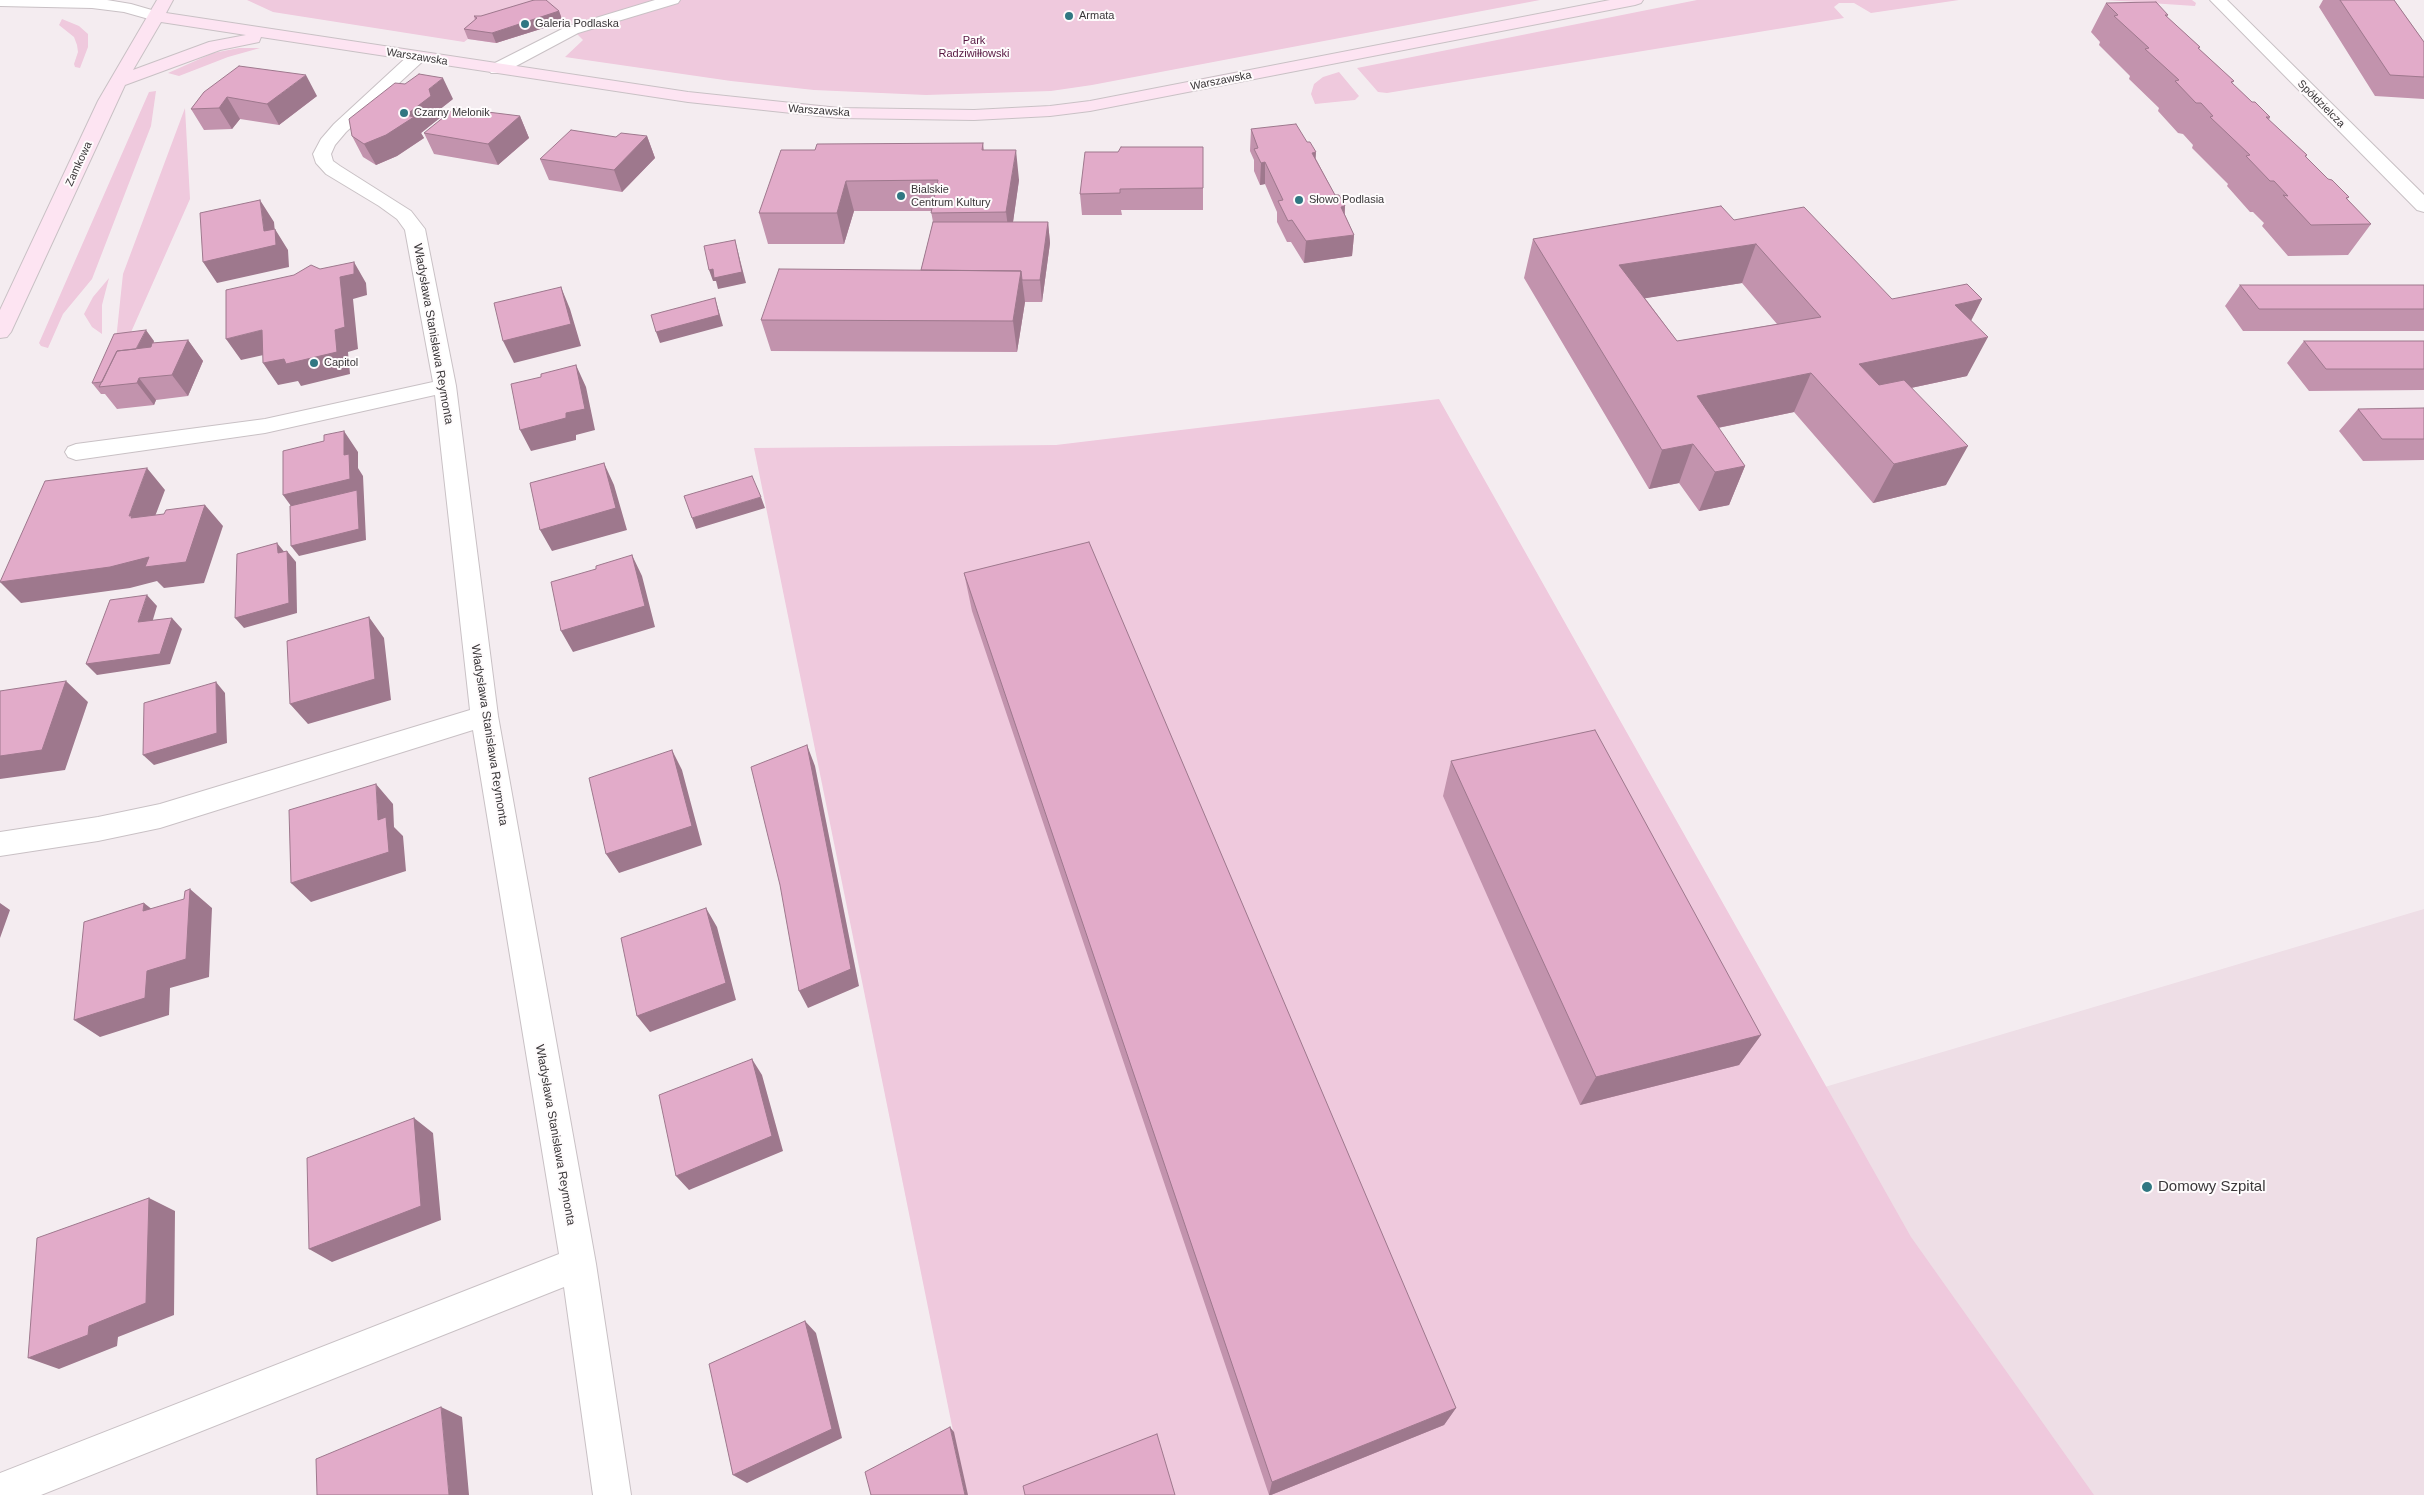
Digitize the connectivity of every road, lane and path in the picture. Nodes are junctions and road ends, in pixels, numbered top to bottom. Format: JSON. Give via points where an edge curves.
{"nodes":[{"id":1,"x":672,"y":0,"type":"edge"},
{"id":2,"x":1635,"y":0,"type":"edge"},
{"id":3,"x":2218,"y":0,"type":"edge"},
{"id":4,"x":0,"y":1,"type":"edge"},
{"id":5,"x":161,"y":8,"type":"edge"},
{"id":6,"x":287,"y":37,"type":"junction"},
{"id":7,"x":417,"y":57,"type":"junction"},
{"id":8,"x":497,"y":69,"type":"junction"},
{"id":9,"x":117,"y":82,"type":"junction"},
{"id":10,"x":2424,"y":206,"type":"edge"},
{"id":11,"x":0,"y":332,"type":"edge"},
{"id":12,"x":445,"y":386,"type":"junction"},
{"id":13,"x":76,"y":452,"type":"dead end"},
{"id":14,"x":484,"y":716,"type":"junction"},
{"id":15,"x":0,"y":844,"type":"edge"},
{"id":16,"x":578,"y":1264,"type":"junction"},
{"id":17,"x":0,"y":1492,"type":"edge"},
{"id":18,"x":612,"y":1495,"type":"edge"}],
"edges":[{"from":1,"to":8,"type":"street","via":[[572,30]]},
{"from":2,"to":8,"type":"street","name":"Warszawska","via":[[1090,106],[1008,114],[911,116],[771,107]]},
{"from":3,"to":10,"type":"street","name":"Spółdzielcza"},
{"from":4,"to":5,"type":"street","name":"Warszawska"},
{"from":5,"to":6,"type":"street","name":"Warszawska"},
{"from":5,"to":9,"type":"street","name":"Zamkowa"},
{"from":6,"to":7,"type":"street","name":"Warszawska"},
{"from":6,"to":9,"type":"street","via":[[254,38],[215,46]]},
{"from":7,"to":8,"type":"street","name":"Warszawska"},
{"from":7,"to":12,"type":"street","name":"Władysława Stanisława Reymonta","via":[[340,128],[322,154],[325,163],[333,170],[386,202],[404,215],[415,229]]},
{"from":9,"to":11,"type":"street","name":"Zamkowa"},
{"from":12,"to":13,"type":"street","via":[[265,426]]},
{"from":12,"to":14,"type":"street","name":"Władysława Stanisława Reymonta"},
{"from":14,"to":15,"type":"street","via":[[160,816]]},
{"from":14,"to":16,"type":"street","name":"Władysława Stanisława Reymonta"},
{"from":16,"to":17,"type":"street"},
{"from":16,"to":18,"type":"street","name":"Władysława Stanisława Reymonta"}]}
